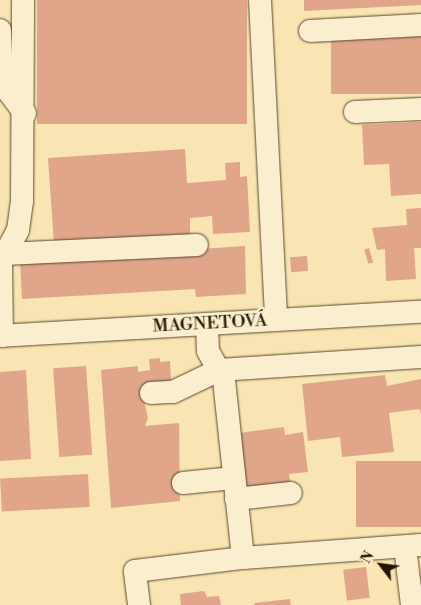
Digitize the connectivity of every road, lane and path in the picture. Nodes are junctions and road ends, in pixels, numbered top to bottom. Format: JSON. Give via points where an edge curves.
{"nodes":[{"id":1,"x":23,"y":0,"type":"edge"},
{"id":2,"x":260,"y":0,"type":"edge"},
{"id":3,"x":421,"y":25,"type":"edge"},
{"id":4,"x":0,"y":30,"type":"edge"},
{"id":5,"x":310,"y":30,"type":"dead end"},
{"id":6,"x":421,"y":109,"type":"edge"},
{"id":7,"x":25,"y":112,"type":"junction"},
{"id":8,"x":355,"y":112,"type":"dead end"},
{"id":9,"x":197,"y":245,"type":"dead end"},
{"id":10,"x":5,"y":254,"type":"junction"},
{"id":11,"x":421,"y":312,"type":"edge"},
{"id":12,"x":276,"y":320,"type":"junction"},
{"id":13,"x":207,"y":324,"type":"junction"},
{"id":14,"x":1,"y":336,"type":"edge"},
{"id":15,"x":421,"y":357,"type":"edge"},
{"id":16,"x":219,"y":370,"type":"junction"},
{"id":17,"x":152,"y":393,"type":"dead end"},
{"id":18,"x":183,"y":483,"type":"dead end"},
{"id":19,"x":235,"y":489,"type":"junction"},
{"id":20,"x":291,"y":493,"type":"dead end"},
{"id":21,"x":413,"y":546,"type":"edge"},
{"id":22,"x":243,"y":558,"type":"junction"},
{"id":23,"x":139,"y":605,"type":"edge"},
{"id":24,"x":412,"y":605,"type":"edge"}],
"edges":[{"from":1,"to":7,"type":"street"},
{"from":2,"to":12,"type":"street"},
{"from":3,"to":5,"type":"street"},
{"from":4,"to":7,"type":"street","via":[[2,83]]},
{"from":6,"to":8,"type":"street"},
{"from":7,"to":10,"type":"street","via":[[22,202],[18,230]]},
{"from":9,"to":10,"type":"street"},
{"from":10,"to":14,"type":"street"},
{"from":11,"to":12,"type":"street","name":"MAGNETOVÁ"},
{"from":12,"to":13,"type":"street","name":"MAGNETOVÁ"},
{"from":13,"to":14,"type":"street","name":"MAGNETOVÁ"},
{"from":13,"to":16,"type":"street","via":[[208,350]]},
{"from":15,"to":16,"type":"street"},
{"from":16,"to":17,"type":"street","via":[[173,392]]},
{"from":16,"to":19,"type":"street","via":[[224,380]]},
{"from":18,"to":19,"type":"street"},
{"from":19,"to":20,"type":"street"},
{"from":19,"to":22,"type":"street"},
{"from":21,"to":22,"type":"street"},
{"from":21,"to":24,"type":"street"},
{"from":22,"to":23,"type":"street","via":[[135,571]]}]}
